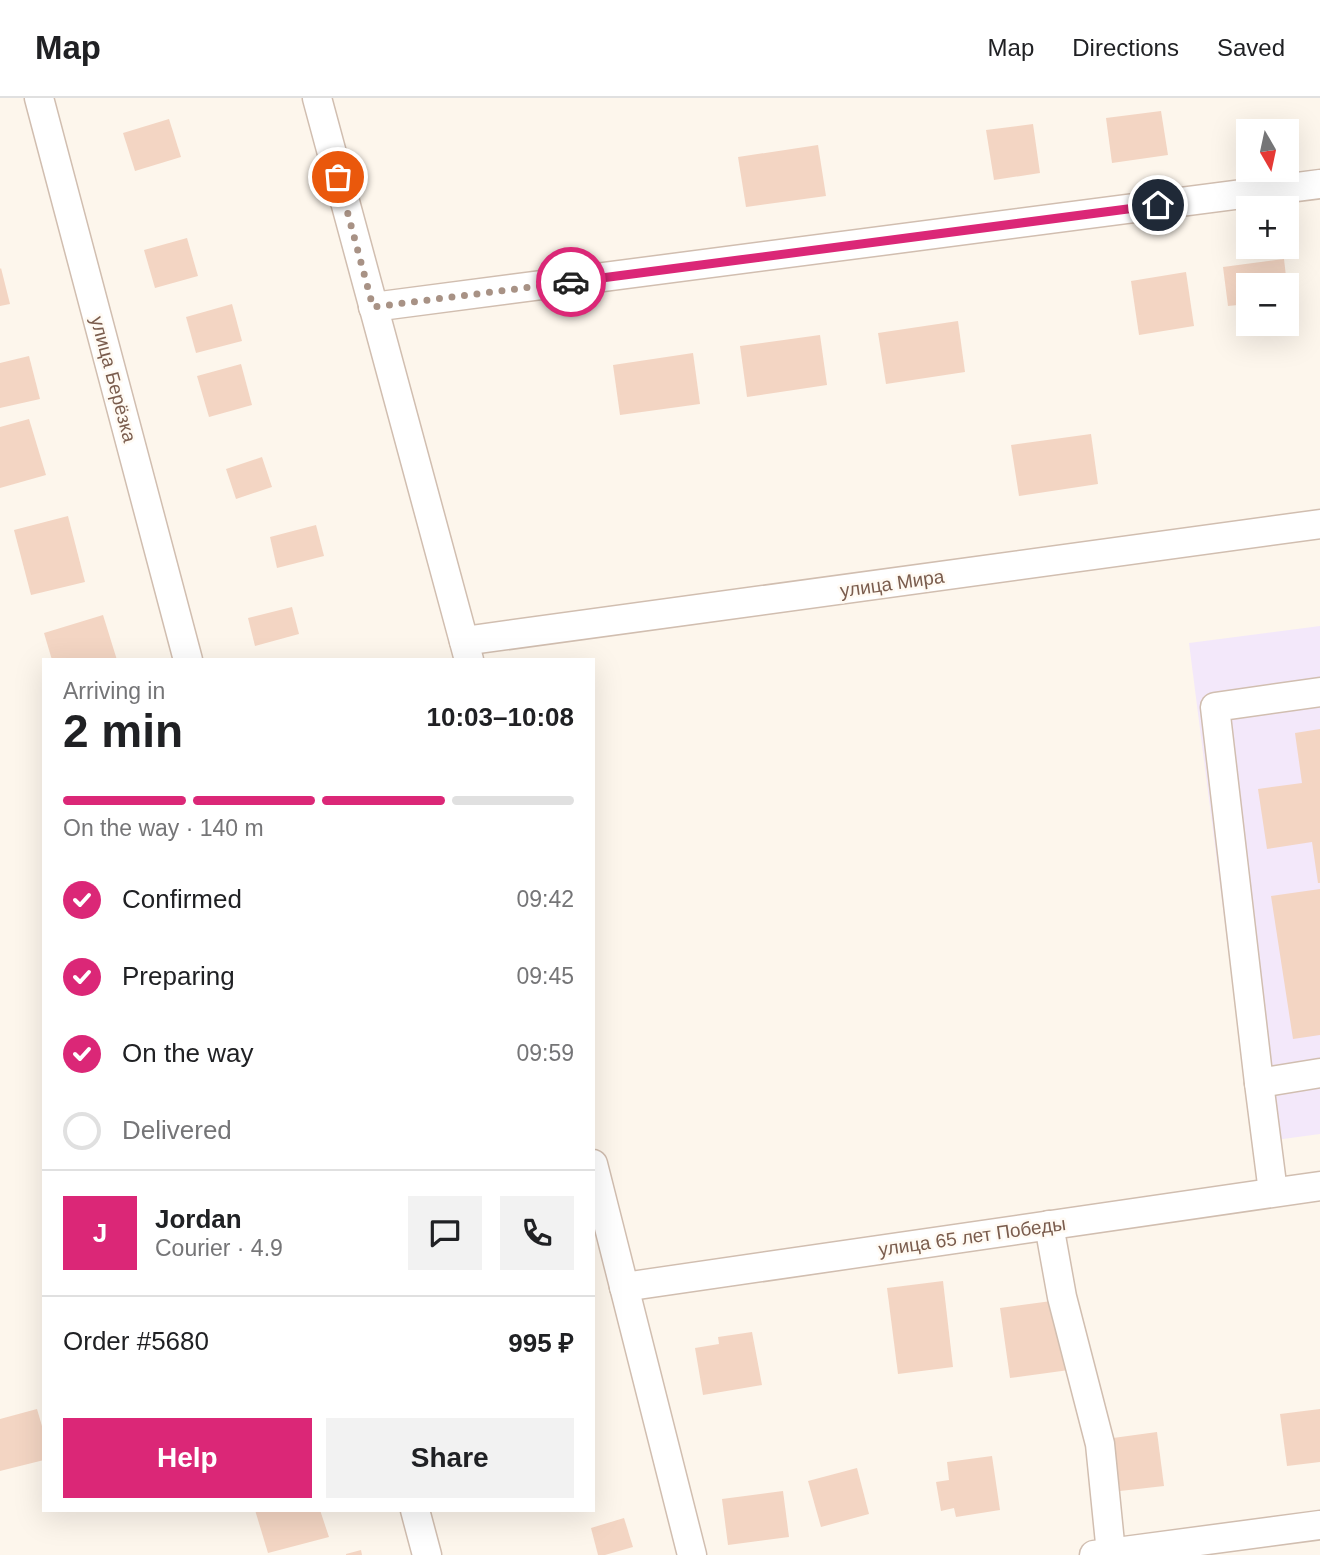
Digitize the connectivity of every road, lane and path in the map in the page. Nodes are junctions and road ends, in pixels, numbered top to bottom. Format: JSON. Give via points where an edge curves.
{"nodes":[{"id":1,"x":39,"y":98,"type":"edge"},
{"id":2,"x":317,"y":98,"type":"edge"},
{"id":3,"x":1320,"y":184,"type":"edge"},
{"id":4,"x":373,"y":307,"type":"junction"},
{"id":5,"x":1320,"y":524,"type":"edge"},
{"id":6,"x":467,"y":651,"type":"edge"},
{"id":7,"x":187,"y":658,"type":"edge"},
{"id":8,"x":1320,"y":692,"type":"edge"},
{"id":9,"x":1320,"y":1073,"type":"edge"},
{"id":10,"x":1259,"y":1083,"type":"junction"},
{"id":11,"x":595,"y":1172,"type":"edge"},
{"id":12,"x":1320,"y":1186,"type":"edge"},
{"id":13,"x":1273,"y":1192,"type":"junction"},
{"id":14,"x":1049,"y":1225,"type":"junction"},
{"id":15,"x":624,"y":1287,"type":"junction"},
{"id":16,"x":415,"y":1512,"type":"edge"},
{"id":17,"x":1320,"y":1525,"type":"edge"},
{"id":18,"x":1102,"y":1554,"type":"edge"},
{"id":19,"x":426,"y":1555,"type":"edge"},
{"id":20,"x":692,"y":1555,"type":"edge"}],
"edges":[{"from":1,"to":7,"type":"street","name":"улица Берёзка"},
{"from":2,"to":4,"type":"street"},
{"from":3,"to":4,"type":"street"},
{"from":4,"to":6,"type":"street"},
{"from":5,"to":6,"type":"street","name":"улица Мира"},
{"from":8,"to":10,"type":"street","via":[[1215,707]]},
{"from":9,"to":10,"type":"street"},
{"from":10,"to":13,"type":"street"},
{"from":11,"to":15,"type":"street"},
{"from":12,"to":13,"type":"street","name":"улица 65 лет Победы"},
{"from":13,"to":14,"type":"street","name":"улица 65 лет Победы"},
{"from":14,"to":15,"type":"street","name":"улица 65 лет Победы"},
{"from":14,"to":18,"type":"street","via":[[1062,1297],[1100,1444]]},
{"from":15,"to":20,"type":"street"},
{"from":16,"to":19,"type":"street"},
{"from":17,"to":18,"type":"street"}]}
